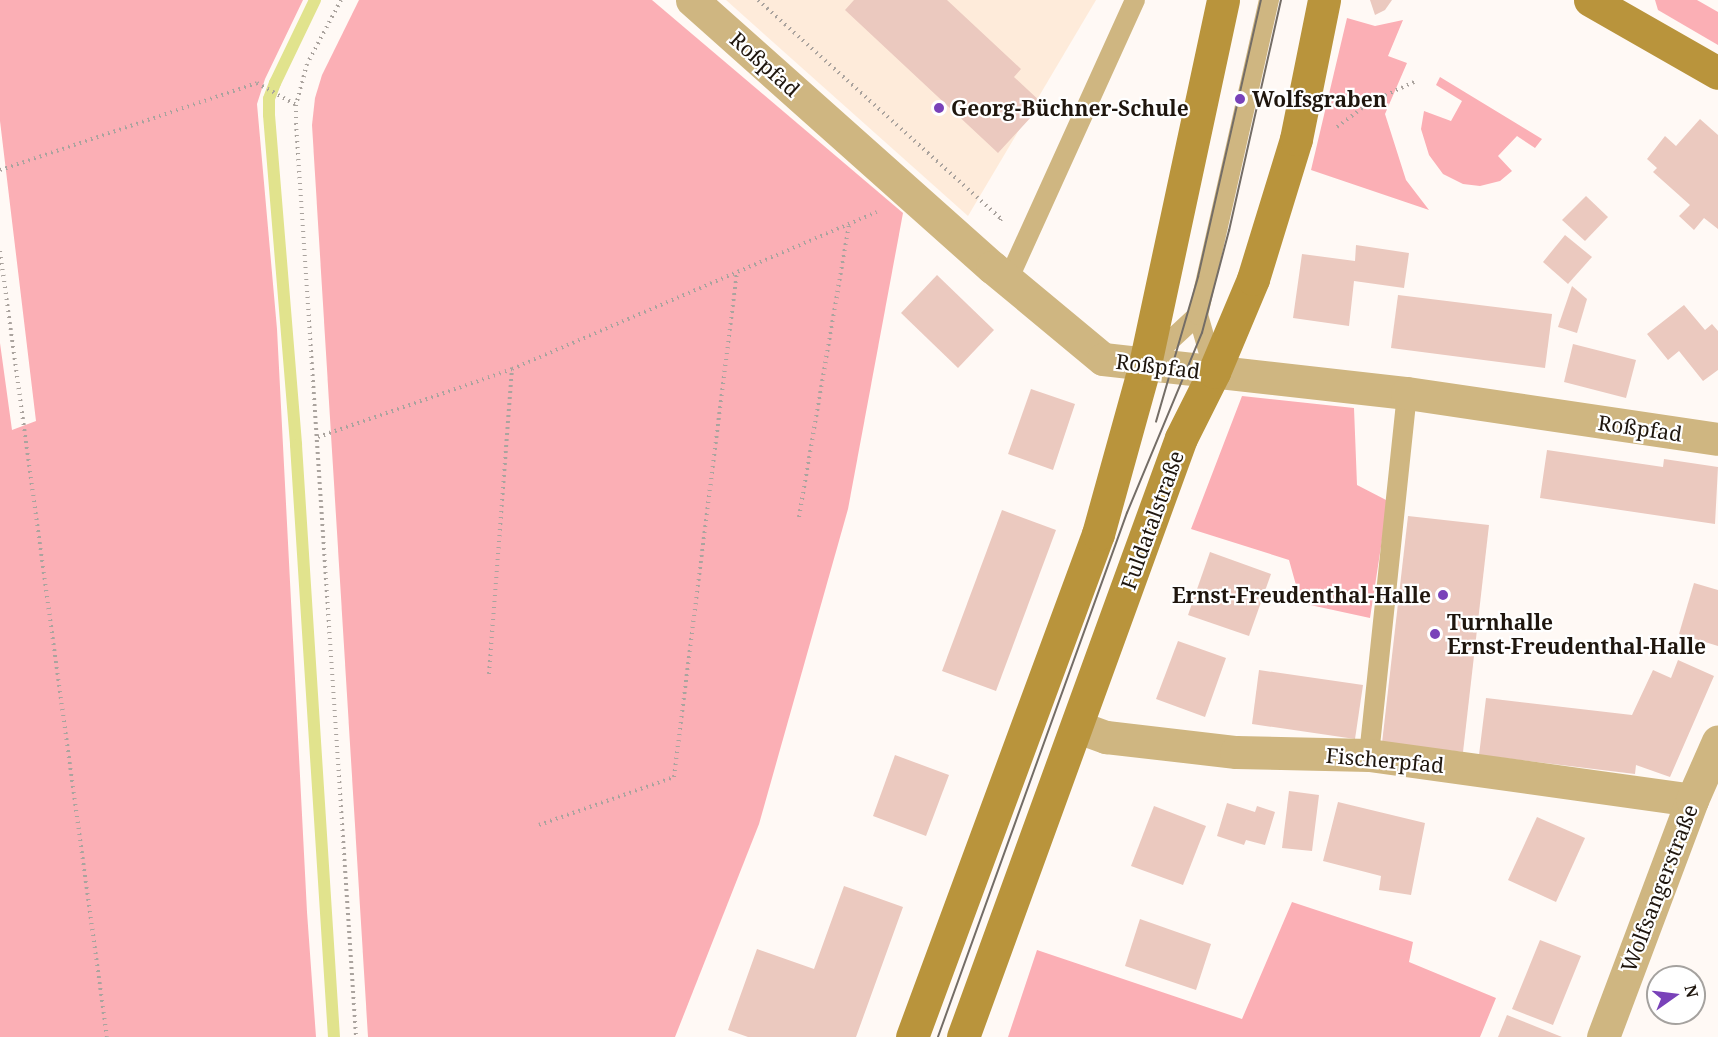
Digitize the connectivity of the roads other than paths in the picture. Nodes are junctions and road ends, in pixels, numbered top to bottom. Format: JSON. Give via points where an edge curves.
{"nodes":[{"id":1,"x":692,"y":0,"type":"edge"},
{"id":2,"x":1135,"y":0,"type":"edge"},
{"id":3,"x":1223,"y":0,"type":"edge"},
{"id":4,"x":1269,"y":0,"type":"edge"},
{"id":5,"x":1324,"y":0,"type":"edge"},
{"id":6,"x":1606,"y":4,"type":"edge"},
{"id":7,"x":1718,"y":73,"type":"edge"},
{"id":8,"x":1000,"y":273,"type":"junction"},
{"id":9,"x":1198,"y":315,"type":"junction"},
{"id":10,"x":1145,"y":364,"type":"junction"},
{"id":11,"x":1214,"y":372,"type":"junction"},
{"id":12,"x":1407,"y":393,"type":"junction"},
{"id":13,"x":1718,"y":439,"type":"edge"},
{"id":14,"x":1078,"y":727,"type":"junction"},
{"id":15,"x":1718,"y":741,"type":"edge"},
{"id":16,"x":1369,"y":755,"type":"junction"},
{"id":17,"x":1692,"y":800,"type":"junction"},
{"id":18,"x":912,"y":1037,"type":"edge"},
{"id":19,"x":963,"y":1037,"type":"edge"},
{"id":20,"x":1603,"y":1037,"type":"edge"}],
"edges":[{"from":1,"to":8,"type":"street","name":"Roßpfad"},
{"from":2,"to":8,"type":"lane"},
{"from":3,"to":10,"type":"main road"},
{"from":4,"to":9,"type":"lane"},
{"from":5,"to":11,"type":"main road","name":"Fuldatalstraße","via":[[1296,139],[1253,279]]},
{"from":6,"to":7,"type":"main road"},
{"from":8,"to":10,"type":"street","name":"Roßpfad","via":[[1103,359]]},
{"from":9,"to":10,"type":"lane"},
{"from":9,"to":11,"type":"lane"},
{"from":10,"to":11,"type":"street","name":"Roßpfad"},
{"from":10,"to":18,"type":"main road","via":[[1098,534]]},
{"from":11,"to":12,"type":"street","name":"Roßpfad"},
{"from":11,"to":14,"type":"main road","name":"Fuldatalstraße","via":[[1181,438]]},
{"from":12,"to":13,"type":"street","name":"Roßpfad"},
{"from":12,"to":16,"type":"lane"},
{"from":14,"to":16,"type":"street","name":"Fischerpfad","via":[[1106,736],[1236,752]]},
{"from":14,"to":19,"type":"main road","name":"Fuldatalstraße"},
{"from":15,"to":17,"type":"street","name":"Wolfsangerstraße"},
{"from":16,"to":17,"type":"street","name":"Fischerpfad"},
{"from":17,"to":20,"type":"street","name":"Wolfsangerstraße"}]}
